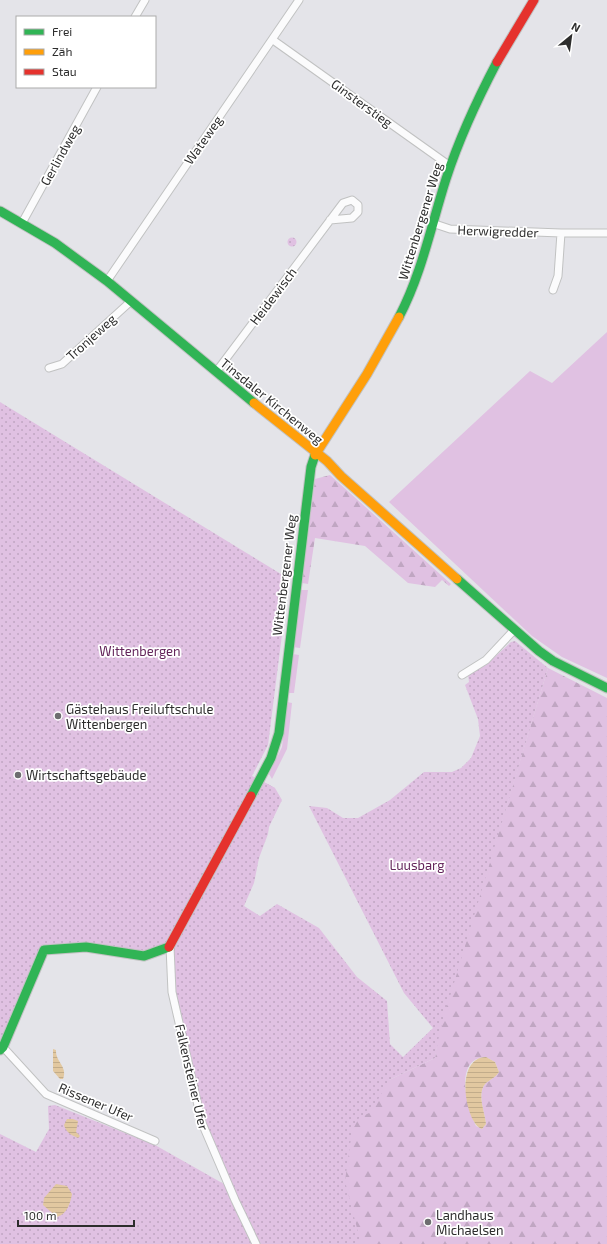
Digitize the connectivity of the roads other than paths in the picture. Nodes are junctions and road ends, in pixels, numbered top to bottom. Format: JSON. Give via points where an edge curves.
{"nodes":[{"id":1,"x":145,"y":0,"type":"edge"},
{"id":2,"x":300,"y":0,"type":"edge"},
{"id":3,"x":534,"y":0,"type":"edge"},
{"id":4,"x":136,"y":16,"type":"edge"},
{"id":5,"x":273,"y":40,"type":"junction"},
{"id":6,"x":96,"y":88,"type":"edge"},
{"id":7,"x":450,"y":166,"type":"junction"},
{"id":8,"x":0,"y":211,"type":"edge"},
{"id":9,"x":330,"y":220,"type":"dead end"},
{"id":10,"x":22,"y":224,"type":"junction"},
{"id":11,"x":435,"y":224,"type":"junction"},
{"id":12,"x":561,"y":233,"type":"junction"},
{"id":13,"x":607,"y":233,"type":"edge"},
{"id":14,"x":106,"y":281,"type":"junction"},
{"id":15,"x":553,"y":290,"type":"dead end"},
{"id":16,"x":130,"y":302,"type":"junction"},
{"id":17,"x":49,"y":368,"type":"dead end"},
{"id":18,"x":216,"y":372,"type":"junction"},
{"id":19,"x":316,"y":454,"type":"junction"},
{"id":20,"x":514,"y":630,"type":"junction"},
{"id":21,"x":462,"y":675,"type":"dead end"},
{"id":22,"x":607,"y":688,"type":"edge"},
{"id":23,"x":170,"y":947,"type":"junction"},
{"id":24,"x":2,"y":1048,"type":"edge"},
{"id":25,"x":155,"y":1141,"type":"dead end"},
{"id":26,"x":256,"y":1244,"type":"edge"}],
"edges":[{"from":1,"to":4,"type":"street"},
{"from":2,"to":5,"type":"street","name":"Wateweg"},
{"from":3,"to":7,"type":"street","name":"Wittenbergener Weg","via":[[481,90]]},
{"from":5,"to":7,"type":"street","name":"Ginsterstieg"},
{"from":5,"to":14,"type":"street","name":"Wateweg"},
{"from":6,"to":10,"type":"street","name":"Gerlindweg"},
{"from":7,"to":11,"type":"street","name":"Wittenbergener Weg"},
{"from":8,"to":10,"type":"street","name":"Tinsdaler Kirchenweg"},
{"from":9,"to":18,"type":"street","name":"Heidewisch"},
{"from":10,"to":14,"type":"street","name":"Tinsdaler Kirchenweg","via":[[55,243]]},
{"from":11,"to":12,"type":"street","name":"Herwigredder","via":[[450,229]]},
{"from":11,"to":19,"type":"street","name":"Wittenbergener Weg","via":[[426,256],[403,312]]},
{"from":12,"to":13,"type":"street","name":"Herwigredder"},
{"from":12,"to":15,"type":"street","via":[[558,276]]},
{"from":14,"to":16,"type":"street","name":"Tinsdaler Kirchenweg"},
{"from":16,"to":17,"type":"street","name":"Tronjeweg","via":[[62,364]]},
{"from":16,"to":18,"type":"street","name":"Tinsdaler Kirchenweg"},
{"from":18,"to":19,"type":"street","name":"Tinsdaler Kirchenweg"},
{"from":19,"to":20,"type":"street","name":"Tinsdaler Kirchenweg","via":[[327,461]]},
{"from":19,"to":23,"type":"street","name":"Wittenbergener Weg","via":[[311,467],[279,733],[271,758]]},
{"from":20,"to":21,"type":"street","via":[[486,660]]},
{"from":20,"to":22,"type":"street","name":"Tinsdaler Kirchenweg","via":[[553,661]]},
{"from":23,"to":24,"type":"street","via":[[144,956],[86,947],[44,950]]},
{"from":23,"to":26,"type":"street","name":"Falkensteiner Ufer","via":[[172,992],[202,1123]]},
{"from":24,"to":25,"type":"street","name":"Rissener Ufer","via":[[46,1094]]}]}
